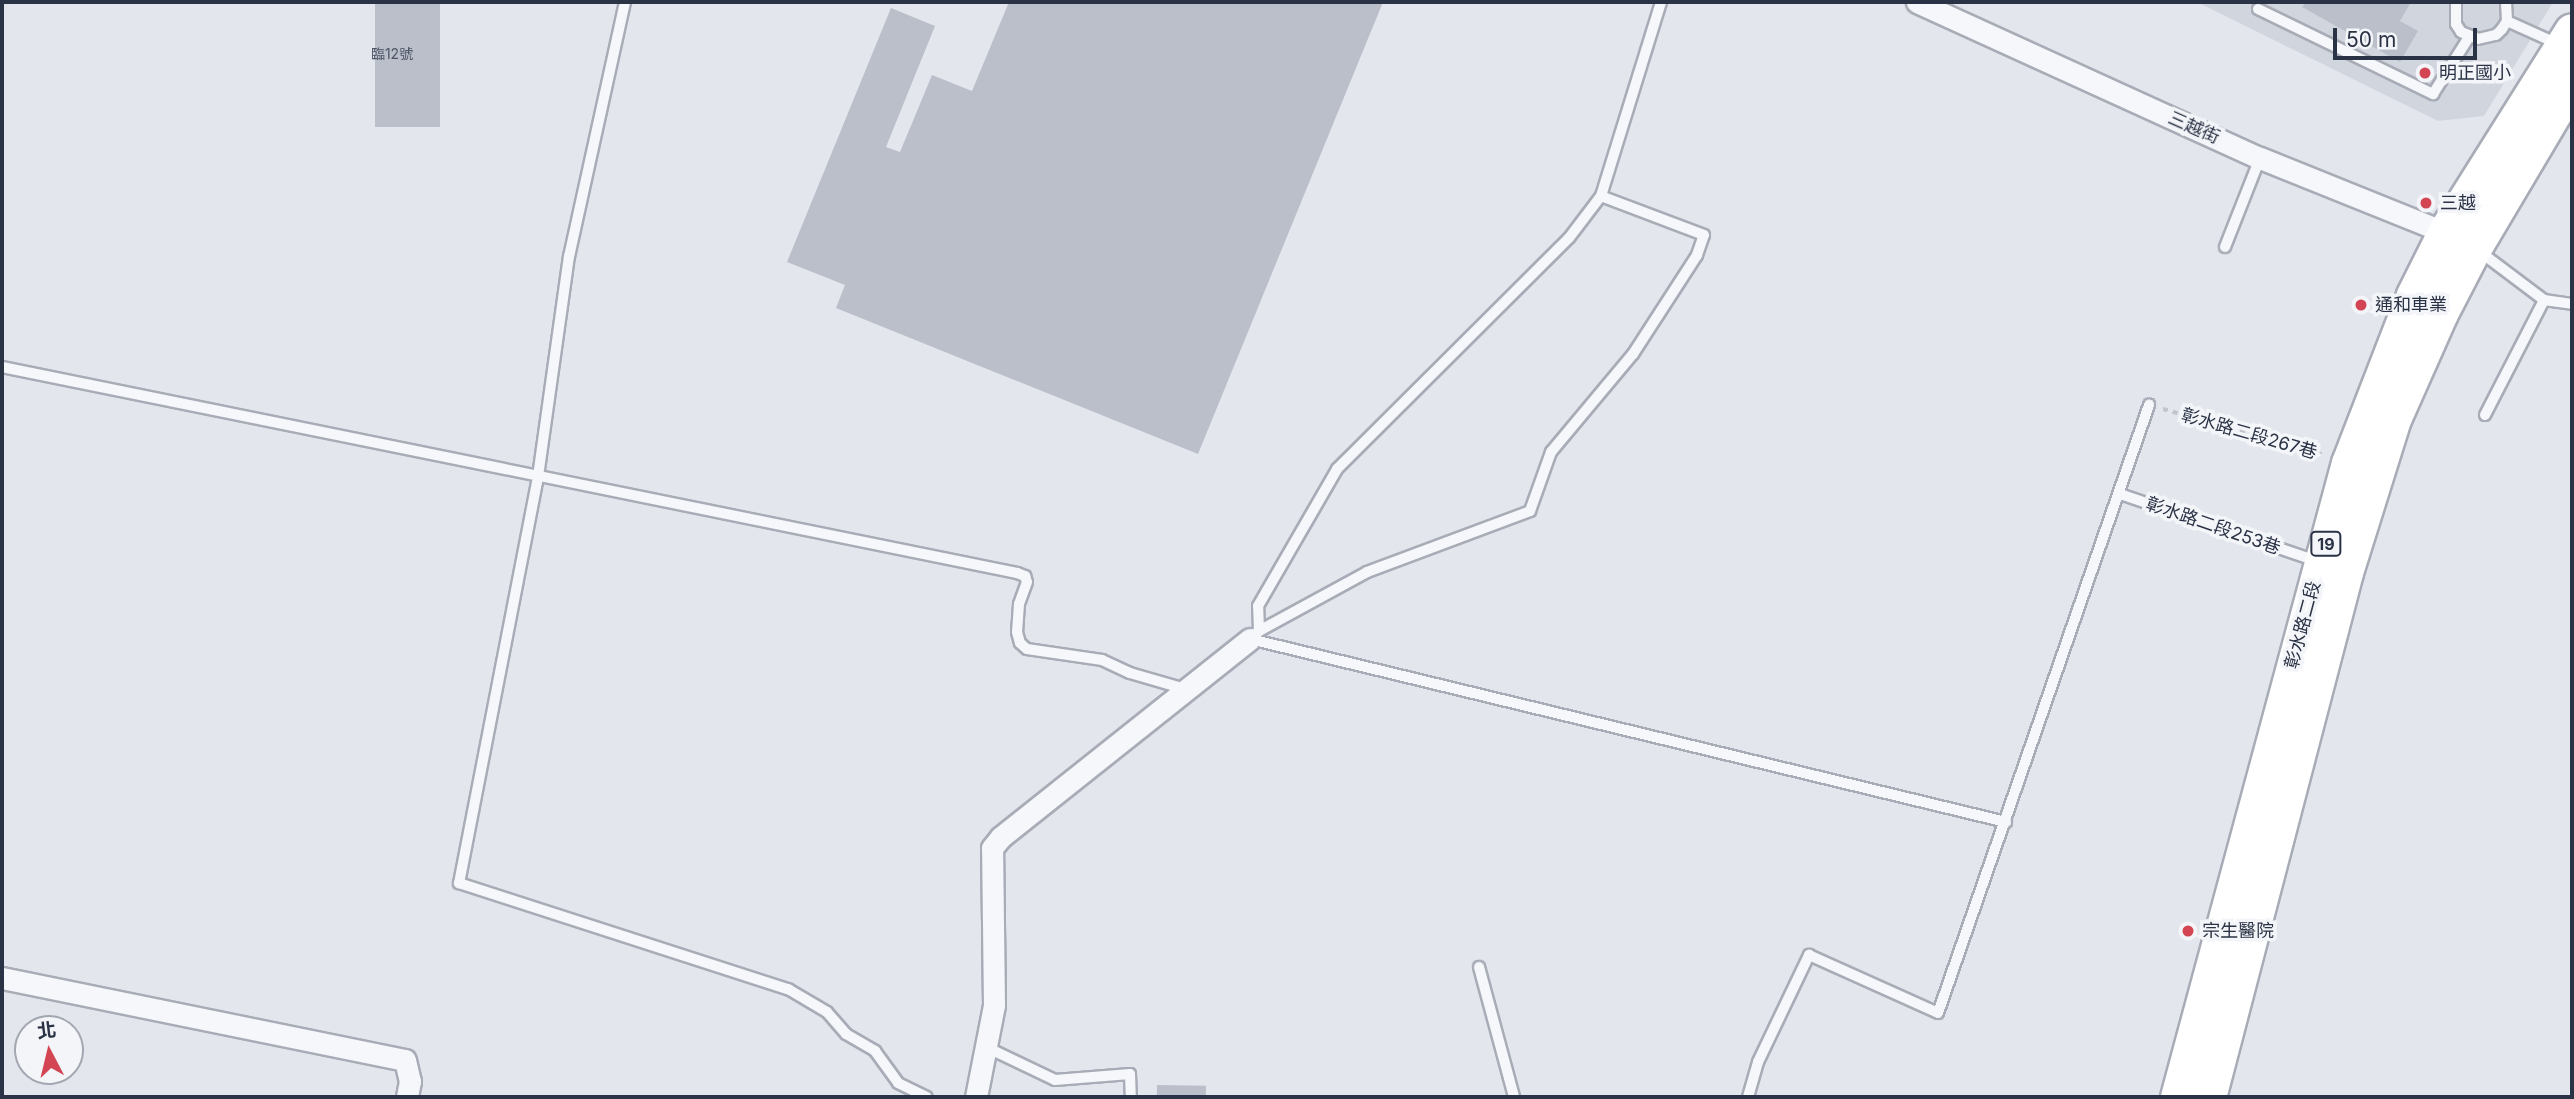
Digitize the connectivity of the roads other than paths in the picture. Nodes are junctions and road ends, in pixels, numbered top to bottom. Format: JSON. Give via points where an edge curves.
{"nodes":[{"id":1,"x":625,"y":2,"type":"edge"},
{"id":2,"x":1661,"y":2,"type":"edge"},
{"id":3,"x":1917,"y":2,"type":"edge"},
{"id":4,"x":2456,"y":2,"type":"edge"},
{"id":5,"x":2506,"y":2,"type":"edge"},
{"id":6,"x":2259,"y":9,"type":"dead end"},
{"id":7,"x":2507,"y":21,"type":"junction"},
{"id":8,"x":2469,"y":37,"type":"junction"},
{"id":9,"x":2569,"y":43,"type":"edge"},
{"id":10,"x":2572,"y":82,"type":"edge"},
{"id":11,"x":2260,"y":158,"type":"junction"},
{"id":12,"x":1601,"y":196,"type":"junction"},
{"id":13,"x":2460,"y":239,"type":"junction"},
{"id":14,"x":2225,"y":247,"type":"dead end"},
{"id":15,"x":2544,"y":300,"type":"junction"},
{"id":16,"x":2572,"y":304,"type":"edge"},
{"id":17,"x":2,"y":367,"type":"edge"},
{"id":18,"x":2149,"y":405,"type":"road end"},
{"id":19,"x":2485,"y":415,"type":"dead end"},
{"id":20,"x":538,"y":477,"type":"junction"},
{"id":21,"x":2120,"y":494,"type":"junction"},
{"id":22,"x":2333,"y":567,"type":"junction"},
{"id":23,"x":1254,"y":635,"type":"junction"},
{"id":24,"x":1185,"y":689,"type":"junction"},
{"id":25,"x":2006,"y":822,"type":"junction"},
{"id":26,"x":2239,"y":922,"type":"junction"},
{"id":27,"x":1479,"y":967,"type":"dead end"},
{"id":28,"x":2,"y":978,"type":"edge"},
{"id":29,"x":986,"y":1047,"type":"junction"},
{"id":30,"x":407,"y":1097,"type":"edge"},
{"id":31,"x":927,"y":1097,"type":"edge"},
{"id":32,"x":976,"y":1097,"type":"edge"},
{"id":33,"x":1131,"y":1097,"type":"edge"},
{"id":34,"x":1514,"y":1097,"type":"edge"},
{"id":35,"x":1748,"y":1097,"type":"edge"},
{"id":36,"x":2178,"y":1097,"type":"edge"},
{"id":37,"x":2208,"y":1097,"type":"edge"}],
"edges":[{"from":1,"to":20,"type":"lane","via":[[569,256]]},
{"from":2,"to":12,"type":"lane"},
{"from":3,"to":11,"type":"street","name":"三越街"},
{"from":4,"to":8,"type":"lane","via":[[2456,24]]},
{"from":5,"to":7,"type":"lane"},
{"from":6,"to":8,"type":"lane","via":[[2433,94]]},
{"from":7,"to":8,"type":"lane","via":[[2487,39]]},
{"from":7,"to":9,"type":"lane"},
{"from":9,"to":13,"type":"main road","name":"彰水路二段","number":"19"},
{"from":10,"to":13,"type":"main road","name":"彰水路二段","number":"19"},
{"from":11,"to":13,"type":"street","name":"三越街"},
{"from":11,"to":14,"type":"lane"},
{"from":12,"to":23,"type":"lane","via":[[1569,238],[1337,469],[1258,606]]},
{"from":12,"to":23,"type":"lane","via":[[1704,234],[1697,255],[1633,354],[1551,452],[1530,512],[1367,572]]},
{"from":13,"to":15,"type":"lane"},
{"from":13,"to":22,"type":"main road","name":"彰水路二段","number":"19","via":[[2440,313]]},
{"from":13,"to":22,"type":"main road","name":"彰水路二段","number":"19","via":[[2414,295],[2349,463]]},
{"from":15,"to":16,"type":"lane"},
{"from":15,"to":19,"type":"lane"},
{"from":17,"to":20,"type":"lane"},
{"from":18,"to":21,"type":"lane"},
{"from":20,"to":24,"type":"lane","via":[[1017,573],[1027,582],[1019,604],[1017,632],[1027,649],[1102,660]]},
{"from":20,"to":31,"type":"lane","via":[[459,883],[788,989],[827,1012],[846,1034],[875,1051],[898,1083]]},
{"from":21,"to":22,"type":"lane","name":"彰水路二段253巷"},
{"from":21,"to":25,"type":"lane"},
{"from":22,"to":26,"type":"main road","name":"彰水路二段","number":"19"},
{"from":23,"to":24,"type":"street"},
{"from":23,"to":25,"type":"lane"},
{"from":24,"to":29,"type":"street","via":[[992,848],[993,1005]]},
{"from":25,"to":35,"type":"lane","via":[[1938,1013],[1809,955],[1758,1062]]},
{"from":26,"to":36,"type":"main road","name":"彰水路二段","number":"19"},
{"from":26,"to":37,"type":"main road","name":"彰水路二段","number":"19"},
{"from":27,"to":34,"type":"lane"},
{"from":28,"to":30,"type":"street","via":[[405,1060],[410,1081]]},
{"from":29,"to":32,"type":"street"},
{"from":29,"to":33,"type":"lane","via":[[1055,1080],[1130,1074]]}]}
